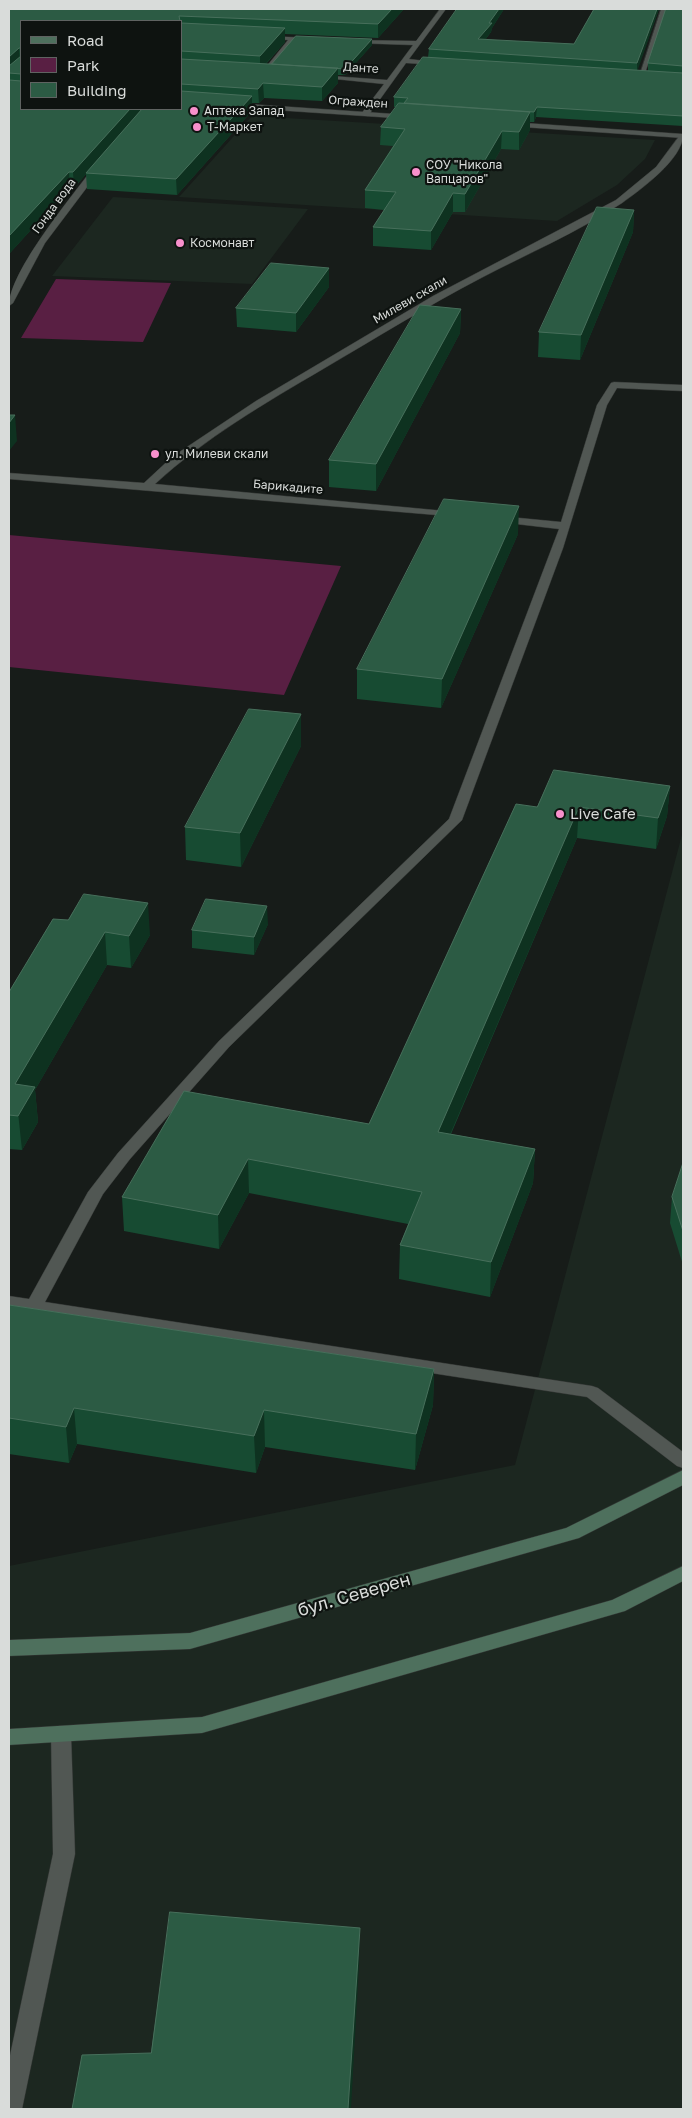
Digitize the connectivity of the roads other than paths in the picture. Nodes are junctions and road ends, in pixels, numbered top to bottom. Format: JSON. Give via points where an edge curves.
{"nodes":[{"id":1,"x":443,"y":9,"type":"edge"},
{"id":2,"x":664,"y":9,"type":"edge"},
{"id":3,"x":256,"y":37,"type":"edge"},
{"id":4,"x":294,"y":39,"type":"junction"},
{"id":5,"x":322,"y":40,"type":"edge"},
{"id":6,"x":341,"y":40,"type":"edge"},
{"id":7,"x":418,"y":43,"type":"junction"},
{"id":8,"x":405,"y":61,"type":"junction"},
{"id":9,"x":445,"y":64,"type":"edge"},
{"id":10,"x":255,"y":73,"type":"edge"},
{"id":11,"x":264,"y":73,"type":"junction"},
{"id":12,"x":274,"y":74,"type":"edge"},
{"id":13,"x":312,"y":76,"type":"edge"},
{"id":14,"x":631,"y":76,"type":"edge"},
{"id":15,"x":641,"y":76,"type":"junction"},
{"id":16,"x":649,"y":77,"type":"edge"},
{"id":17,"x":389,"y":82,"type":"junction"},
{"id":18,"x":220,"y":105,"type":"edge"},
{"id":19,"x":365,"y":114,"type":"junction"},
{"id":20,"x":415,"y":117,"type":"edge"},
{"id":21,"x":504,"y":123,"type":"edge"},
{"id":22,"x":683,"y":136,"type":"edge"},
{"id":23,"x":103,"y":162,"type":"edge"},
{"id":24,"x":9,"y":303,"type":"edge"},
{"id":25,"x":683,"y":388,"type":"edge"},
{"id":26,"x":9,"y":476,"type":"edge"},
{"id":27,"x":146,"y":486,"type":"junction"},
{"id":28,"x":466,"y":516,"type":"edge"},
{"id":29,"x":486,"y":518,"type":"edge"},
{"id":30,"x":564,"y":526,"type":"junction"},
{"id":31,"x":9,"y":1302,"type":"edge"},
{"id":32,"x":34,"y":1306,"type":"junction"},
{"id":33,"x":683,"y":1461,"type":"edge"},
{"id":34,"x":683,"y":1477,"type":"edge"},
{"id":35,"x":683,"y":1573,"type":"edge"},
{"id":36,"x":9,"y":1648,"type":"edge"},
{"id":37,"x":61,"y":1734,"type":"junction"},
{"id":38,"x":9,"y":1737,"type":"edge"},
{"id":39,"x":10,"y":2109,"type":"edge"}],
"edges":[{"from":1,"to":7,"type":"street"},
{"from":2,"to":15,"type":"street"},
{"from":3,"to":4,"type":"street"},
{"from":4,"to":5,"type":"street"},
{"from":4,"to":11,"type":"street"},
{"from":6,"to":7,"type":"street"},
{"from":7,"to":8,"type":"street"},
{"from":8,"to":9,"type":"street"},
{"from":8,"to":17,"type":"street"},
{"from":10,"to":11,"type":"street"},
{"from":11,"to":12,"type":"street"},
{"from":13,"to":17,"type":"street","name":"Данте"},
{"from":14,"to":15,"type":"street"},
{"from":15,"to":16,"type":"street"},
{"from":17,"to":19,"type":"street"},
{"from":18,"to":19,"type":"street","name":"Огражден"},
{"from":19,"to":20,"type":"street","name":"Огражден"},
{"from":21,"to":22,"type":"street"},
{"from":22,"to":27,"type":"street","name":"Милеви скали","via":[[669,160],[614,205],[436,298],[258,403],[176,459]]},
{"from":23,"to":24,"type":"street","name":"Гонда вода","via":[[41,243]]},
{"from":25,"to":30,"type":"street","via":[[614,385],[602,405]]},
{"from":26,"to":27,"type":"street","name":"Барикадите"},
{"from":27,"to":28,"type":"street","name":"Барикадите"},
{"from":29,"to":30,"type":"street"},
{"from":30,"to":32,"type":"street","via":[[455,820],[224,1044],[124,1156],[96,1192]]},
{"from":31,"to":32,"type":"street"},
{"from":32,"to":33,"type":"street","via":[[592,1392]]},
{"from":34,"to":36,"type":"main road","name":"бул. Северен","via":[[572,1533],[190,1641]]},
{"from":35,"to":37,"type":"main road","via":[[618,1606],[202,1725]]},
{"from":37,"to":38,"type":"main road"},
{"from":37,"to":39,"type":"street","via":[[64,1854]]}]}
